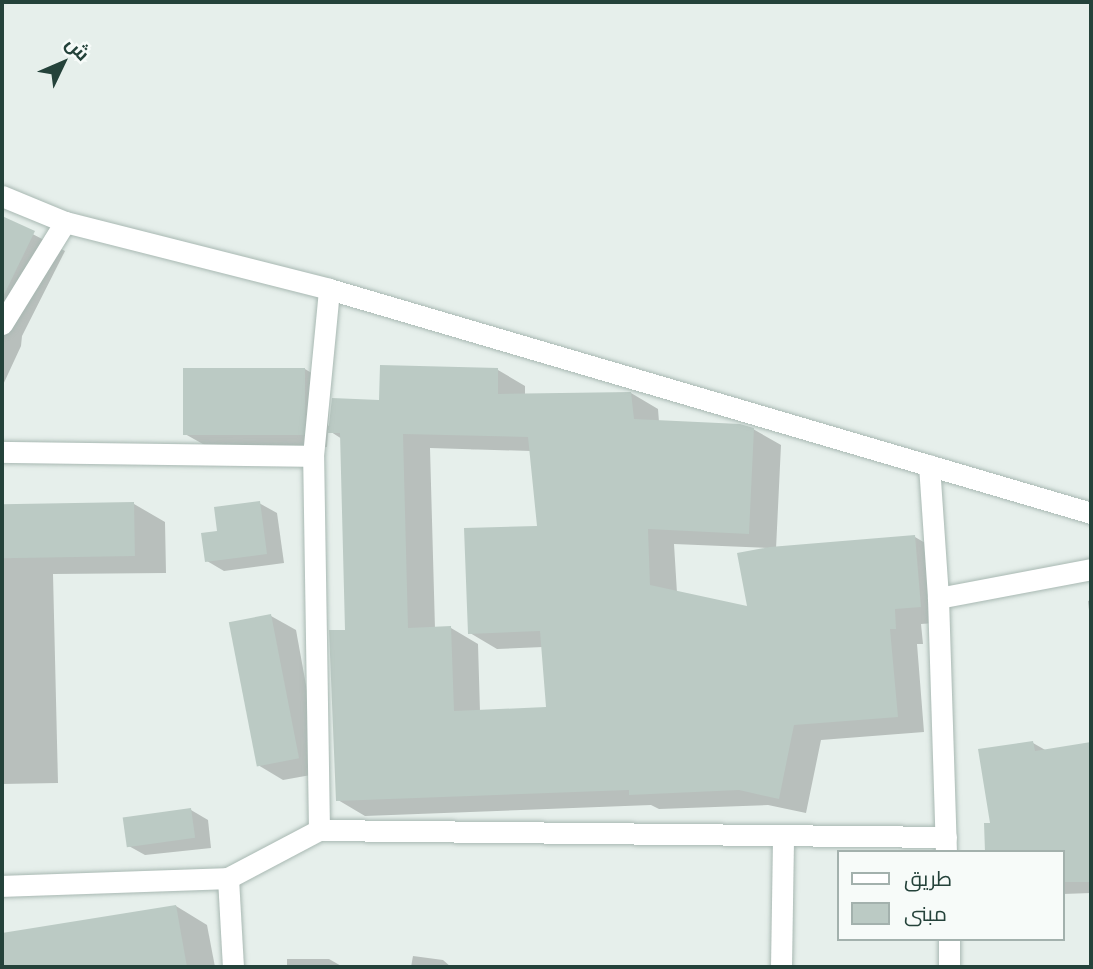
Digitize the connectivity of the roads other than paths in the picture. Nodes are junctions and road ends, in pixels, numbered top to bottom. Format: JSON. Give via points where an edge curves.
{"nodes":[{"id":1,"x":2,"y":196,"type":"edge"},
{"id":2,"x":65,"y":222,"type":"junction"},
{"id":3,"x":329,"y":289,"type":"junction"},
{"id":4,"x":2,"y":324,"type":"edge"},
{"id":5,"x":2,"y":452,"type":"edge"},
{"id":6,"x":313,"y":456,"type":"junction"},
{"id":7,"x":929,"y":466,"type":"junction"},
{"id":8,"x":1091,"y":513,"type":"edge"},
{"id":9,"x":1091,"y":569,"type":"edge"},
{"id":10,"x":939,"y":597,"type":"junction"},
{"id":11,"x":319,"y":830,"type":"junction"},
{"id":12,"x":783,"y":837,"type":"junction"},
{"id":13,"x":946,"y":844,"type":"edge"},
{"id":14,"x":228,"y":878,"type":"junction"},
{"id":15,"x":2,"y":886,"type":"edge"},
{"id":16,"x":948,"y":941,"type":"edge"},
{"id":17,"x":233,"y":967,"type":"edge"},
{"id":18,"x":781,"y":967,"type":"edge"},
{"id":19,"x":949,"y":967,"type":"edge"}],
"edges":[{"from":1,"to":2,"type":"street"},
{"from":2,"to":3,"type":"street"},
{"from":2,"to":4,"type":"street"},
{"from":3,"to":6,"type":"street"},
{"from":3,"to":7,"type":"street"},
{"from":5,"to":6,"type":"street"},
{"from":6,"to":11,"type":"street"},
{"from":7,"to":8,"type":"street"},
{"from":7,"to":10,"type":"street"},
{"from":9,"to":10,"type":"street"},
{"from":10,"to":13,"type":"street"},
{"from":11,"to":12,"type":"street"},
{"from":11,"to":14,"type":"street"},
{"from":12,"to":13,"type":"street"},
{"from":12,"to":18,"type":"street"},
{"from":14,"to":15,"type":"street"},
{"from":14,"to":17,"type":"street"},
{"from":16,"to":19,"type":"street"}]}
